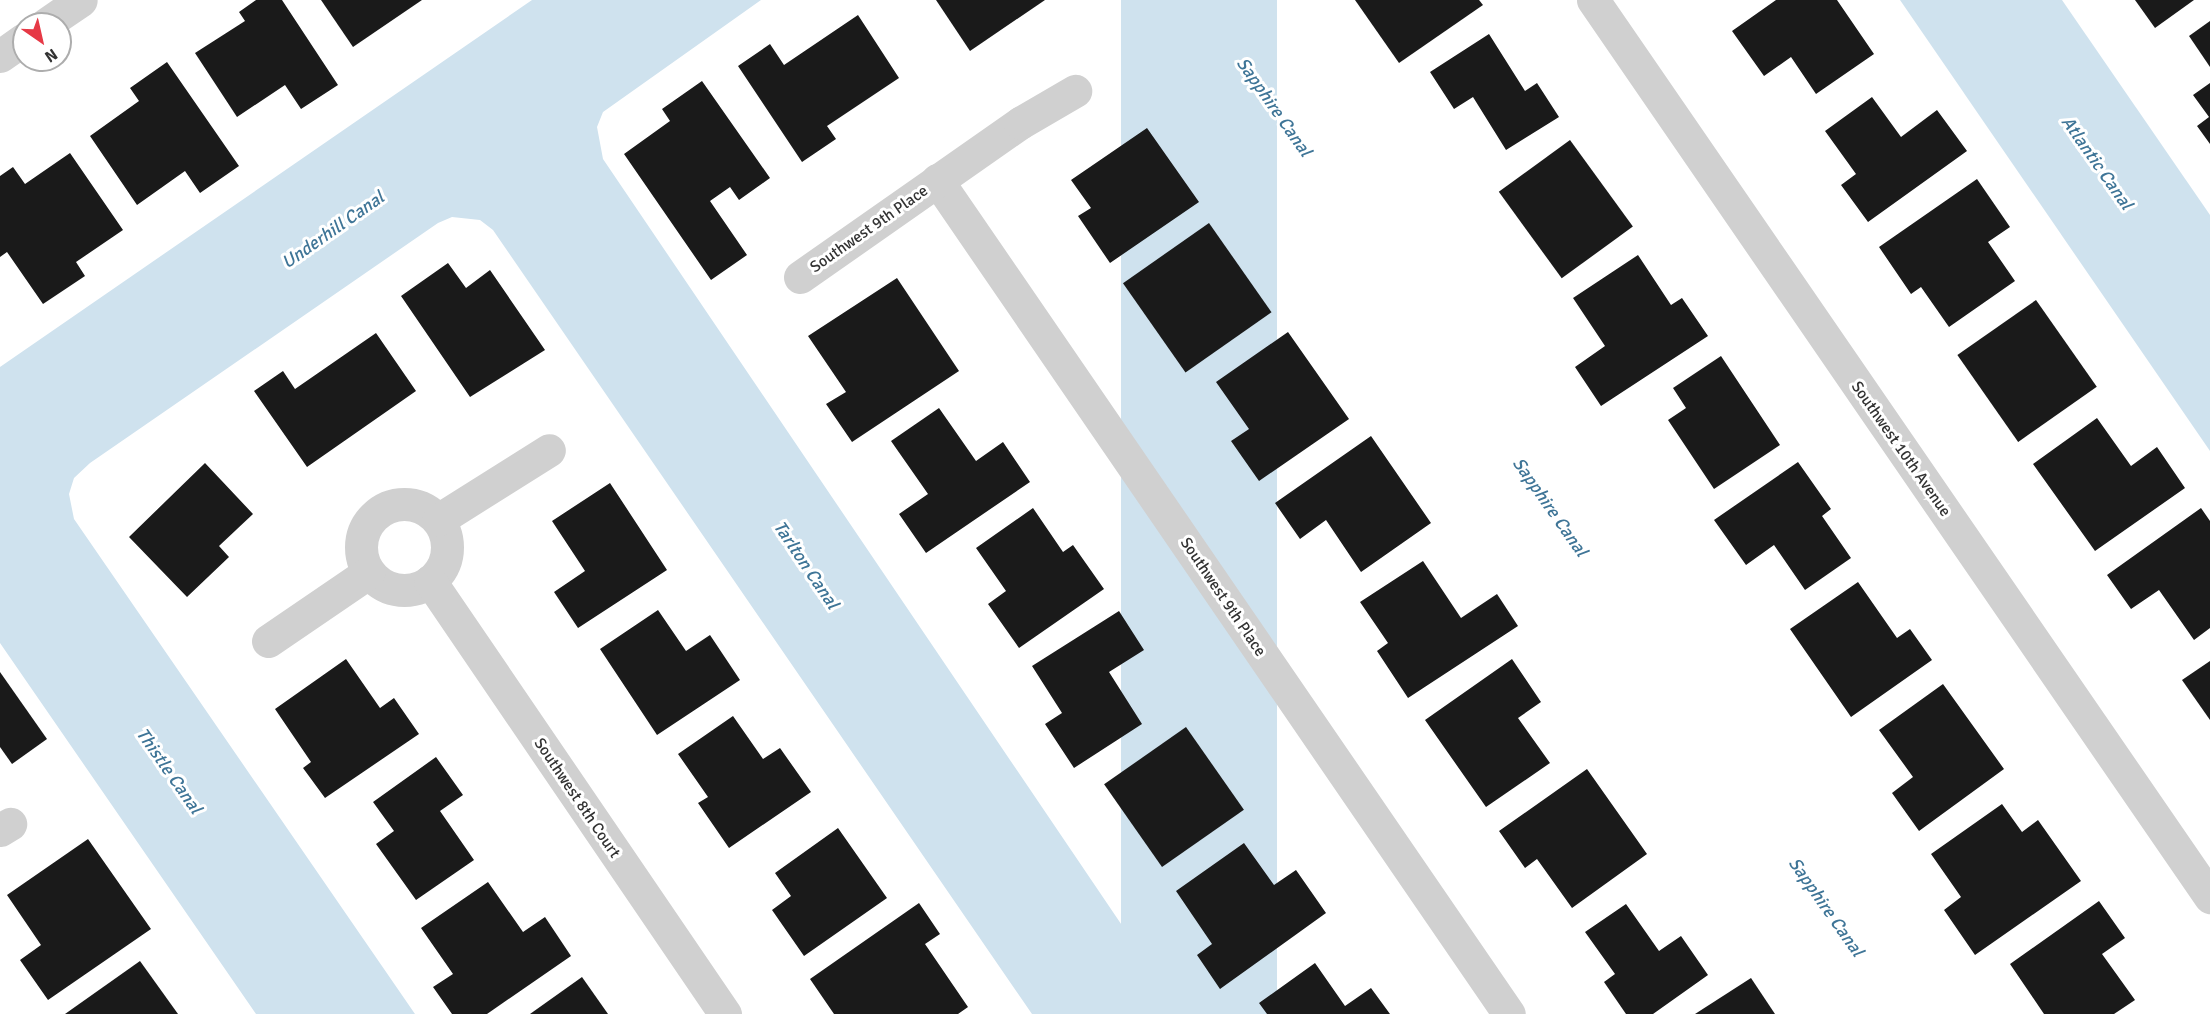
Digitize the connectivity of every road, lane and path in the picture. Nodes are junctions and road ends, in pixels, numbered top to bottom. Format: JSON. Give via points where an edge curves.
{"nodes":[{"id":1,"x":81,"y":0,"type":"edge"},
{"id":2,"x":1593,"y":0,"type":"edge"},
{"id":3,"x":64,"y":12,"type":"edge"},
{"id":4,"x":1075,"y":91,"type":"dead end"},
{"id":5,"x":937,"y":180,"type":"junction"},
{"id":6,"x":800,"y":278,"type":"dead end"},
{"id":7,"x":549,"y":450,"type":"dead end"},
{"id":8,"x":438,"y":520,"type":"junction"},
{"id":9,"x":369,"y":572,"type":"junction"},
{"id":10,"x":430,"y":582,"type":"junction"},
{"id":11,"x":267,"y":641,"type":"dead end"},
{"id":12,"x":2210,"y":897,"type":"edge"},
{"id":13,"x":725,"y":1014,"type":"edge"},
{"id":14,"x":1509,"y":1014,"type":"edge"}],
"edges":[{"from":1,"to":3,"type":"street"},
{"from":2,"to":12,"type":"street","name":"Southwest 10th Avenue"},
{"from":4,"to":5,"type":"street","name":"Southwest 9th Place"},
{"from":5,"to":6,"type":"street","name":"Southwest 9th Place"},
{"from":5,"to":14,"type":"street","name":"Southwest 9th Place"},
{"from":7,"to":8,"type":"street"},
{"from":8,"to":9,"type":"street","via":[[427,510],[399,504],[373,517],[361,544]]},
{"from":8,"to":10,"type":"street","via":[[448,546],[446,559]]},
{"from":9,"to":10,"type":"street","via":[[391,588],[404,590]]},
{"from":9,"to":11,"type":"street"},
{"from":10,"to":13,"type":"street","name":"Southwest 8th Court"}]}
